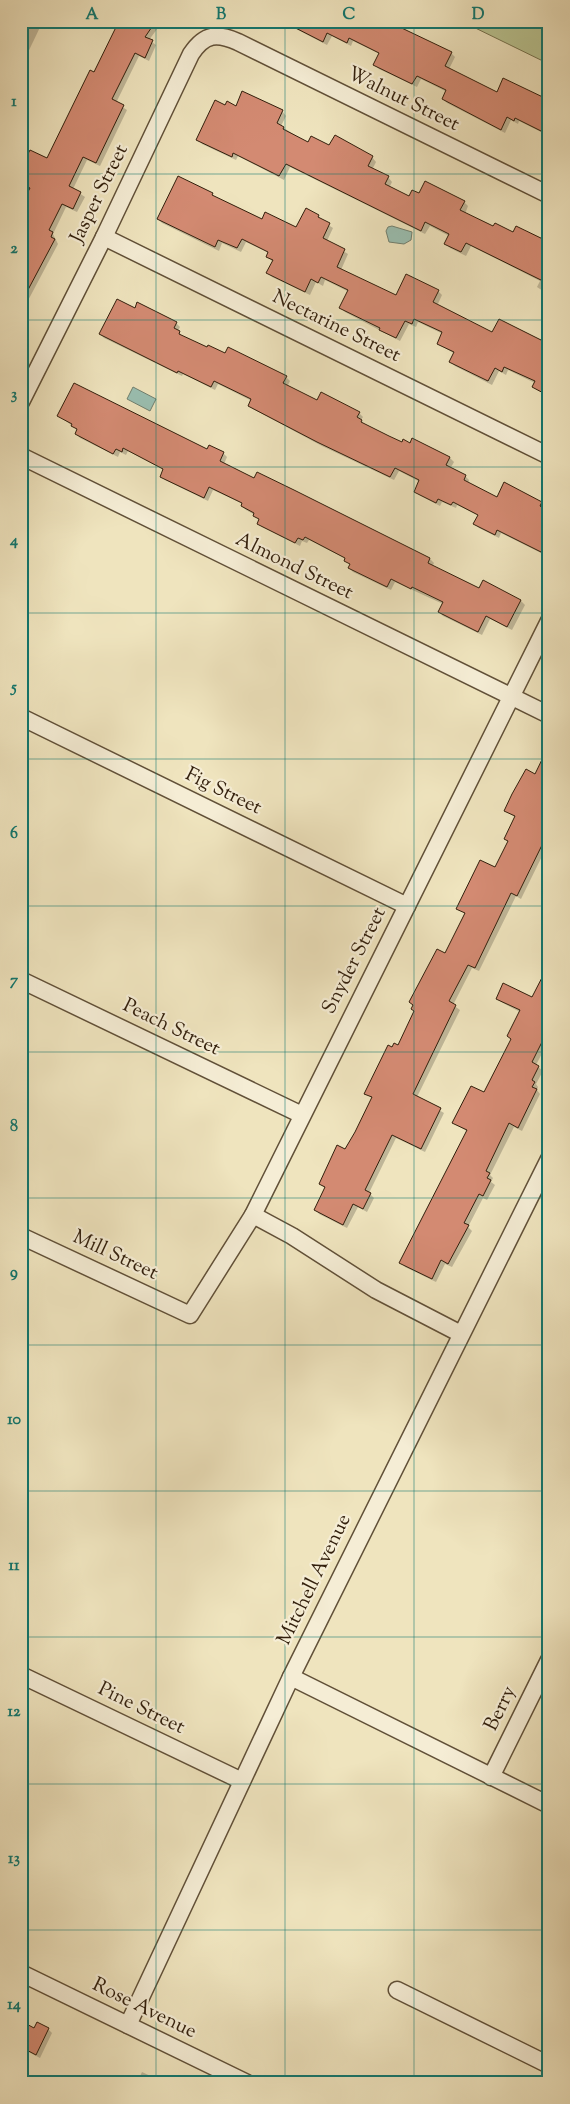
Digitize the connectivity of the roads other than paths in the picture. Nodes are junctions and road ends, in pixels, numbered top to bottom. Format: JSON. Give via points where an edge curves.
{"nodes":[{"id":1,"x":238,"y":42,"type":"joint"},
{"id":2,"x":549,"y":195,"type":"edge"},
{"id":3,"x":104,"y":237,"type":"junction"},
{"id":4,"x":21,"y":402,"type":"edge"},
{"id":5,"x":21,"y":456,"type":"edge"},
{"id":6,"x":549,"y":456,"type":"edge"},
{"id":7,"x":549,"y":621,"type":"edge"},
{"id":8,"x":510,"y":697,"type":"junction"},
{"id":9,"x":549,"y":715,"type":"edge"},
{"id":10,"x":21,"y":717,"type":"edge"},
{"id":11,"x":407,"y":906,"type":"junction"},
{"id":12,"x":21,"y":980,"type":"edge"},
{"id":13,"x":302,"y":1115,"type":"junction"},
{"id":14,"x":549,"y":1158,"type":"edge"},
{"id":15,"x":253,"y":1215,"type":"junction"},
{"id":16,"x":21,"y":1236,"type":"edge"},
{"id":17,"x":190,"y":1316,"type":"joint"},
{"id":18,"x":460,"y":1334,"type":"junction"},
{"id":19,"x":549,"y":1660,"type":"edge"},
{"id":20,"x":21,"y":1675,"type":"edge"},
{"id":21,"x":291,"y":1678,"type":"junction"},
{"id":22,"x":491,"y":1777,"type":"junction"},
{"id":23,"x":242,"y":1781,"type":"junction"},
{"id":24,"x":549,"y":1805,"type":"edge"},
{"id":25,"x":21,"y":1973,"type":"edge"},
{"id":26,"x":396,"y":1990,"type":"dead end"},
{"id":27,"x":128,"y":2025,"type":"junction"},
{"id":28,"x":549,"y":2065,"type":"edge"},
{"id":29,"x":247,"y":2083,"type":"edge"}],
"edges":[{"from":1,"to":2,"type":"street","name":"Walnut Street"},
{"from":1,"to":3,"type":"street","name":"Jasper Street","via":[[220,36],[202,40],[196,46]]},
{"from":3,"to":4,"type":"street","name":"Jasper Street"},
{"from":3,"to":6,"type":"street","name":"Nectarine Street"},
{"from":5,"to":8,"type":"street","name":"Almond Street"},
{"from":7,"to":8,"type":"street","name":"Snyder Street"},
{"from":8,"to":9,"type":"street","name":"Almond Street"},
{"from":8,"to":11,"type":"street","name":"Snyder Street"},
{"from":10,"to":11,"type":"street","name":"Fig Street"},
{"from":11,"to":13,"type":"street","name":"Snyder Street"},
{"from":12,"to":13,"type":"street","name":"Peach Street"},
{"from":13,"to":15,"type":"street","name":"Snyder Street"},
{"from":14,"to":18,"type":"street","name":"Mitchell Avenue"},
{"from":15,"to":17,"type":"street","name":"Snyder Street"},
{"from":15,"to":18,"type":"street","via":[[376,1290]]},
{"from":16,"to":17,"type":"street","name":"Mill Street"},
{"from":18,"to":21,"type":"street","name":"Mitchell Avenue"},
{"from":19,"to":22,"type":"street","name":"Berry"},
{"from":20,"to":23,"type":"street","name":"Pine Street"},
{"from":21,"to":22,"type":"street"},
{"from":21,"to":23,"type":"street","name":"Mitchell Avenue"},
{"from":22,"to":24,"type":"street"},
{"from":23,"to":27,"type":"street","name":"Mitchell Avenue"},
{"from":25,"to":27,"type":"street","name":"Rose Avenue"},
{"from":26,"to":28,"type":"street"},
{"from":27,"to":29,"type":"street","name":"Rose Avenue"}]}
